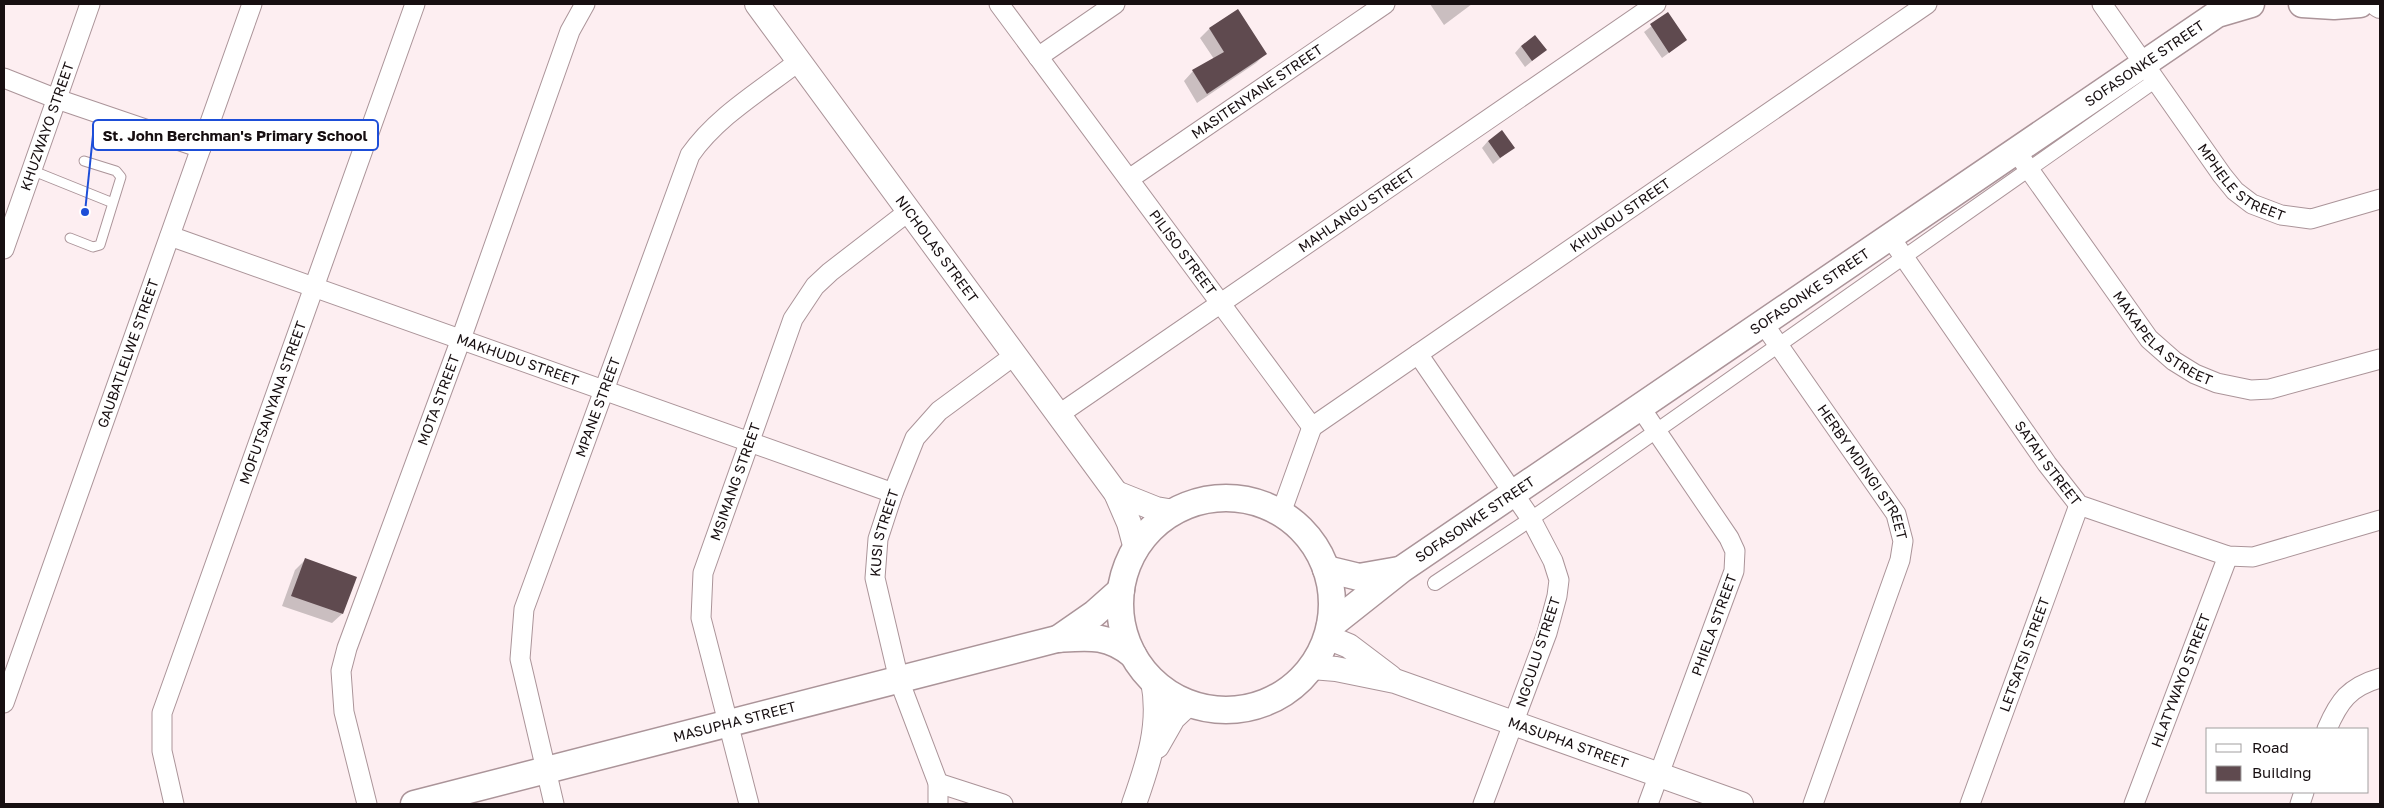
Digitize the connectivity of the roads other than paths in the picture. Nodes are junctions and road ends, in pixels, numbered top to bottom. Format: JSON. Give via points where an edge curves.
{"nodes":[{"id":1,"x":90,"y":4,"type":"edge"},
{"id":2,"x":252,"y":4,"type":"edge"},
{"id":3,"x":415,"y":4,"type":"edge"},
{"id":4,"x":585,"y":4,"type":"edge"},
{"id":5,"x":757,"y":4,"type":"edge"},
{"id":6,"x":999,"y":4,"type":"edge"},
{"id":7,"x":1115,"y":4,"type":"edge"},
{"id":8,"x":1385,"y":4,"type":"edge"},
{"id":9,"x":1656,"y":4,"type":"edge"},
{"id":10,"x":1926,"y":4,"type":"edge"},
{"id":11,"x":2102,"y":4,"type":"edge"},
{"id":12,"x":2251,"y":4,"type":"edge"},
{"id":13,"x":2302,"y":4,"type":"edge"},
{"id":14,"x":2360,"y":4,"type":"edge"},
{"id":15,"x":2221,"y":9,"type":"edge"},
{"id":16,"x":1038,"y":57,"type":"junction"},
{"id":17,"x":799,"y":61,"type":"junction"},
{"id":18,"x":2149,"y":72,"type":"junction"},
{"id":19,"x":4,"y":78,"type":"edge"},
{"id":20,"x":57,"y":99,"type":"junction"},
{"id":21,"x":201,"y":148,"type":"junction"},
{"id":22,"x":2023,"y":160,"type":"junction"},
{"id":23,"x":84,"y":161,"type":"dead end"},
{"id":24,"x":32,"y":170,"type":"junction"},
{"id":25,"x":1129,"y":180,"type":"junction"},
{"id":26,"x":2380,"y":199,"type":"edge"},
{"id":27,"x":113,"y":203,"type":"junction"},
{"id":28,"x":909,"y":211,"type":"junction"},
{"id":29,"x":170,"y":236,"type":"junction"},
{"id":30,"x":70,"y":238,"type":"dead end"},
{"id":31,"x":1897,"y":248,"type":"junction"},
{"id":32,"x":4,"y":249,"type":"edge"},
{"id":33,"x":315,"y":288,"type":"junction"},
{"id":34,"x":1221,"y":303,"type":"junction"},
{"id":35,"x":1763,"y":324,"type":"junction"},
{"id":36,"x":460,"y":339,"type":"junction"},
{"id":37,"x":1778,"y":345,"type":"junction"},
{"id":38,"x":1418,"y":354,"type":"junction"},
{"id":39,"x":1015,"y":355,"type":"junction"},
{"id":40,"x":2380,"y":359,"type":"edge"},
{"id":41,"x":604,"y":390,"type":"junction"},
{"id":42,"x":1640,"y":407,"type":"junction"},
{"id":43,"x":1058,"y":414,"type":"junction"},
{"id":44,"x":1312,"y":427,"type":"junction"},
{"id":45,"x":1656,"y":432,"type":"junction"},
{"id":46,"x":748,"y":441,"type":"junction"},
{"id":47,"x":893,"y":493,"type":"junction"},
{"id":48,"x":1116,"y":493,"type":"junction"},
{"id":49,"x":1514,"y":493,"type":"junction"},
{"id":50,"x":2080,"y":505,"type":"junction"},
{"id":51,"x":1174,"y":512,"type":"junction"},
{"id":52,"x":1282,"y":513,"type":"junction"},
{"id":53,"x":1531,"y":520,"type":"junction"},
{"id":54,"x":2380,"y":520,"type":"edge"},
{"id":55,"x":1136,"y":549,"type":"junction"},
{"id":56,"x":2228,"y":556,"type":"junction"},
{"id":57,"x":1326,"y":569,"type":"junction"},
{"id":58,"x":1402,"y":569,"type":"junction"},
{"id":59,"x":1436,"y":583,"type":"dead end"},
{"id":60,"x":1121,"y":590,"type":"junction"},
{"id":61,"x":1328,"y":631,"type":"junction"},
{"id":62,"x":1057,"y":639,"type":"junction"},
{"id":63,"x":1133,"y":655,"type":"junction"},
{"id":64,"x":1312,"y":667,"type":"junction"},
{"id":65,"x":2380,"y":678,"type":"edge"},
{"id":66,"x":899,"y":680,"type":"junction"},
{"id":67,"x":1395,"y":681,"type":"junction"},
{"id":68,"x":1153,"y":682,"type":"junction"},
{"id":69,"x":4,"y":703,"type":"edge"},
{"id":70,"x":1189,"y":703,"type":"junction"},
{"id":71,"x":730,"y":723,"type":"junction"},
{"id":72,"x":1514,"y":723,"type":"junction"},
{"id":73,"x":2327,"y":728,"type":"edge"},
{"id":74,"x":1151,"y":756,"type":"junction"},
{"id":75,"x":546,"y":770,"type":"junction"},
{"id":76,"x":1659,"y":775,"type":"junction"},
{"id":77,"x":938,"y":783,"type":"junction"},
{"id":78,"x":174,"y":804,"type":"edge"},
{"id":79,"x":367,"y":804,"type":"edge"},
{"id":80,"x":414,"y":804,"type":"edge"},
{"id":81,"x":554,"y":804,"type":"edge"},
{"id":82,"x":749,"y":804,"type":"edge"},
{"id":83,"x":938,"y":804,"type":"edge"},
{"id":84,"x":1003,"y":804,"type":"edge"},
{"id":85,"x":1134,"y":804,"type":"edge"},
{"id":86,"x":1483,"y":804,"type":"edge"},
{"id":87,"x":1648,"y":804,"type":"edge"},
{"id":88,"x":1741,"y":804,"type":"edge"},
{"id":89,"x":1813,"y":804,"type":"edge"},
{"id":90,"x":1970,"y":804,"type":"edge"},
{"id":91,"x":2134,"y":804,"type":"edge"}],
"edges":[{"from":1,"to":20,"type":"street","name":"KHUZWAYO STREET"},
{"from":2,"to":21,"type":"street","name":"GAUBATLELWE STREET"},
{"from":3,"to":33,"type":"street","name":"MOFUTSANYANA STREET"},
{"from":4,"to":36,"type":"street","name":"MOTA STREET","via":[[570,31]]},
{"from":5,"to":17,"type":"street","name":"NICHOLAS STREET"},
{"from":6,"to":16,"type":"street","name":"PILISO STREET"},
{"from":7,"to":16,"type":"street"},
{"from":8,"to":25,"type":"street","name":"MASITENYANE STREET"},
{"from":9,"to":34,"type":"street","name":"MAHLANGU STREET"},
{"from":10,"to":38,"type":"street","name":"KHUNOU STREET"},
{"from":11,"to":18,"type":"street","name":"MPHELE STREET"},
{"from":12,"to":15,"type":"main road","name":"SOFASONKE STREET"},
{"from":13,"to":14,"type":"main road"},
{"from":15,"to":18,"type":"main road","name":"SOFASONKE STREET"},
{"from":16,"to":25,"type":"street","name":"PILISO STREET"},
{"from":17,"to":28,"type":"street","name":"NICHOLAS STREET"},
{"from":17,"to":41,"type":"street","name":"MPANE STREET","via":[[719,123],[690,155]]},
{"from":18,"to":22,"type":"main road","name":"SOFASONKE STREET"},
{"from":18,"to":26,"type":"street","name":"MPHELE STREET","via":[[2235,191],[2252,204],[2281,214],[2311,218]]},
{"from":19,"to":20,"type":"street"},
{"from":20,"to":21,"type":"street"},
{"from":20,"to":24,"type":"street","name":"KHUZWAYO STREET"},
{"from":21,"to":29,"type":"street","name":"GAUBATLELWE STREET"},
{"from":22,"to":31,"type":"main road","name":"SOFASONKE STREET"},
{"from":22,"to":40,"type":"street","name":"MAKAPELA STREET","via":[[2148,339],[2195,374],[2233,387],[2270,389]]},
{"from":23,"to":27,"type":"lane","via":[[120,174]]},
{"from":24,"to":27,"type":"lane"},
{"from":24,"to":32,"type":"street","name":"KHUZWAYO STREET"},
{"from":25,"to":34,"type":"street","name":"PILISO STREET"},
{"from":27,"to":30,"type":"lane","via":[[98,246]]},
{"from":28,"to":39,"type":"street","name":"NICHOLAS STREET"},
{"from":28,"to":46,"type":"street","name":"MSIMANG STREET","via":[[830,272],[804,301],[793,319]]},
{"from":29,"to":33,"type":"street","name":"MAKHUDU STREET"},
{"from":29,"to":69,"type":"street","name":"GAUBATLELWE STREET"},
{"from":31,"to":35,"type":"main road","name":"SOFASONKE STREET"},
{"from":31,"to":37,"type":"street"},
{"from":31,"to":50,"type":"street","name":"SATAH STREET","via":[[2046,464]]},
{"from":33,"to":36,"type":"street","name":"MAKHUDU STREET"},
{"from":33,"to":78,"type":"street","name":"MOFUTSANYANA STREET","via":[[162,713],[162,751]]},
{"from":34,"to":43,"type":"street","name":"MAHLANGU STREET"},
{"from":34,"to":44,"type":"street","name":"PILISO STREET"},
{"from":35,"to":37,"type":"street","name":"HERBY MDINGI STREET"},
{"from":35,"to":42,"type":"main road","name":"SOFASONKE STREET"},
{"from":36,"to":41,"type":"street","name":"MAKHUDU STREET"},
{"from":36,"to":79,"type":"street","name":"MOTA STREET","via":[[341,671],[344,712]]},
{"from":37,"to":45,"type":"street"},
{"from":37,"to":89,"type":"street","name":"HERBY MDINGI STREET","via":[[1896,514],[1903,541],[1900,560]]},
{"from":38,"to":44,"type":"street","name":"KHUNOU STREET"},
{"from":38,"to":49,"type":"street","name":"NGCULU STREET"},
{"from":39,"to":43,"type":"street","name":"NICHOLAS STREET"},
{"from":39,"to":47,"type":"street","name":"KUSI STREET","via":[[926,424],[915,438]]},
{"from":41,"to":46,"type":"street","name":"MAKHUDU STREET"},
{"from":41,"to":75,"type":"street","name":"MPANE STREET","via":[[524,610],[520,659]]},
{"from":42,"to":45,"type":"street","name":"PHIELA STREET"},
{"from":42,"to":49,"type":"main road","name":"SOFASONKE STREET"},
{"from":43,"to":48,"type":"street","name":"NICHOLAS STREET"},
{"from":44,"to":52,"type":"street"},
{"from":45,"to":53,"type":"street"},
{"from":45,"to":76,"type":"street","name":"PHIELA STREET","via":[[1729,538],[1736,560]]},
{"from":46,"to":47,"type":"street","name":"MAKHUDU STREET"},
{"from":46,"to":71,"type":"street","name":"MSIMANG STREET","via":[[703,573],[701,594],[701,618]]},
{"from":47,"to":66,"type":"street","name":"KUSI STREET","via":[[878,539],[875,578]]},
{"from":48,"to":51,"type":"street","via":[[1156,509]]},
{"from":48,"to":55,"type":"street","name":"NICHOLAS STREET"},
{"from":49,"to":53,"type":"street","name":"NGCULU STREET"},
{"from":49,"to":58,"type":"main road","name":"SOFASONKE STREET"},
{"from":50,"to":56,"type":"street","name":"SATAH STREET"},
{"from":50,"to":90,"type":"street","name":"LETSATSI STREET"},
{"from":51,"to":52,"type":"main road","name":"SOFASONKE STREET","via":[[1200,502],[1228,498],[1256,502]]},
{"from":51,"to":55,"type":"main road","name":"SOFASONKE STREET","via":[[1152,528]]},
{"from":52,"to":57,"type":"main road","name":"SOFASONKE STREET","via":[[1302,529],[1318,550]]},
{"from":53,"to":59,"type":"street"},
{"from":53,"to":72,"type":"street","name":"NGCULU STREET","via":[[1553,561],[1559,580],[1547,633]]},
{"from":54,"to":56,"type":"street","name":"SATAH STREET","via":[[2253,557]]},
{"from":55,"to":60,"type":"main road","name":"SOFASONKE STREET","via":[[1126,568]]},
{"from":56,"to":91,"type":"street","name":"HLATYWAYO STREET"},
{"from":57,"to":58,"type":"main road","name":"SOFASONKE STREET","via":[[1359,577],[1389,574]]},
{"from":57,"to":61,"type":"main road","name":"SOFASONKE STREET","via":[[1332,600]]},
{"from":58,"to":61,"type":"main road","name":"SOFASONKE STREET"},
{"from":60,"to":62,"type":"main road","name":"MASUPHA STREET","via":[[1094,614]]},
{"from":60,"to":63,"type":"main road","name":"SOFASONKE STREET","via":[[1124,634]]},
{"from":61,"to":64,"type":"main road","name":"SOFASONKE STREET"},
{"from":61,"to":67,"type":"street","name":"MASUPHA STREET"},
{"from":62,"to":63,"type":"main road","name":"MASUPHA STREET","via":[[1101,638],[1112,641]]},
{"from":62,"to":66,"type":"main road","name":"MASUPHA STREET"},
{"from":63,"to":68,"type":"main road","name":"SOFASONKE STREET"},
{"from":64,"to":67,"type":"street","name":"MASUPHA STREET"},
{"from":64,"to":70,"type":"main road","name":"SOFASONKE STREET","via":[[1287,691],[1256,706],[1222,710]]},
{"from":65,"to":73,"type":"street","via":[[2353,689],[2335,710]]},
{"from":66,"to":71,"type":"main road","name":"MASUPHA STREET"},
{"from":66,"to":77,"type":"street","name":"KUSI STREET"},
{"from":67,"to":72,"type":"street","name":"MASUPHA STREET"},
{"from":68,"to":70,"type":"main road","name":"SOFASONKE STREET"},
{"from":68,"to":74,"type":"street","name":"SOFASONKE STREET","via":[[1157,707]]},
{"from":70,"to":74,"type":"street","name":"SOFASONKE STREET","via":[[1173,718]]},
{"from":71,"to":75,"type":"main road","name":"MASUPHA STREET"},
{"from":71,"to":82,"type":"street","name":"MSIMANG STREET"},
{"from":72,"to":76,"type":"street","name":"MASUPHA STREET"},
{"from":72,"to":86,"type":"street","name":"NGCULU STREET"},
{"from":74,"to":85,"type":"street","name":"SOFASONKE STREET"},
{"from":75,"to":80,"type":"main road","name":"MASUPHA STREET"},
{"from":75,"to":81,"type":"street","name":"MPANE STREET"},
{"from":76,"to":87,"type":"street","name":"PHIELA STREET"},
{"from":76,"to":88,"type":"street","name":"MASUPHA STREET"},
{"from":77,"to":83,"type":"street"},
{"from":77,"to":84,"type":"street"}]}
